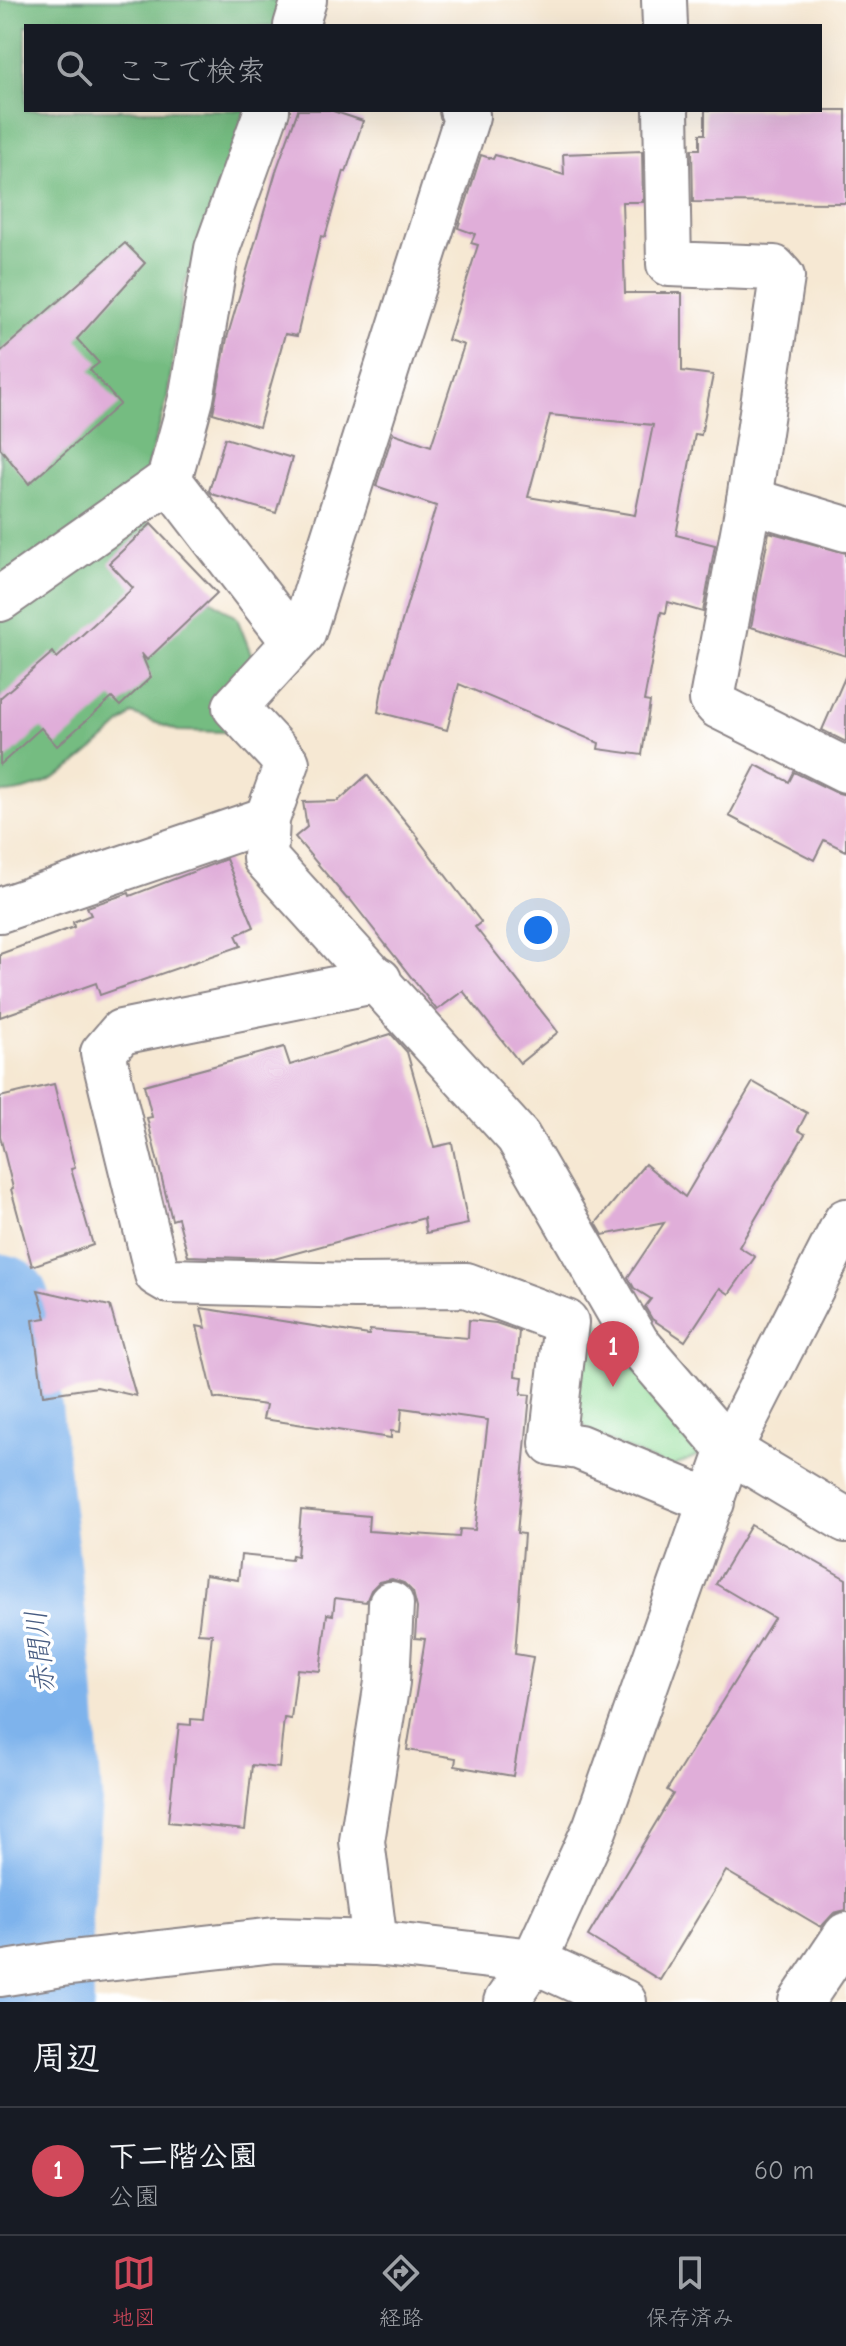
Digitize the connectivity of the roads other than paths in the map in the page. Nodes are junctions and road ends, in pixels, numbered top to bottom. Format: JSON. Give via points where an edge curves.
{"nodes":[{"id":1,"x":304,"y":0,"type":"edge"},
{"id":2,"x":664,"y":0,"type":"edge"},
{"id":3,"x":297,"y":24,"type":"edge"},
{"id":4,"x":665,"y":24,"type":"edge"},
{"id":5,"x":266,"y":112,"type":"edge"},
{"id":6,"x":464,"y":112,"type":"edge"},
{"id":7,"x":666,"y":112,"type":"edge"},
{"id":8,"x":169,"y":480,"type":"junction"},
{"id":9,"x":749,"y":500,"type":"junction"},
{"id":10,"x":846,"y":529,"type":"edge"},
{"id":11,"x":0,"y":599,"type":"edge"},
{"id":12,"x":294,"y":642,"type":"junction"},
{"id":13,"x":846,"y":770,"type":"edge"},
{"id":14,"x":267,"y":819,"type":"junction"},
{"id":15,"x":0,"y":910,"type":"edge"},
{"id":16,"x":379,"y":980,"type":"junction"},
{"id":17,"x":846,"y":1221,"type":"edge"},
{"id":18,"x":729,"y":1450,"type":"junction"},
{"id":19,"x":712,"y":1502,"type":"junction"},
{"id":20,"x":846,"y":1520,"type":"edge"},
{"id":21,"x":391,"y":1604,"type":"dead end"},
{"id":22,"x":846,"y":1935,"type":"edge"},
{"id":23,"x":375,"y":1943,"type":"junction"},
{"id":24,"x":534,"y":1961,"type":"junction"},
{"id":25,"x":28,"y":1970,"type":"edge"},
{"id":26,"x":506,"y":2002,"type":"edge"},
{"id":27,"x":624,"y":2002,"type":"edge"},
{"id":28,"x":801,"y":2002,"type":"edge"}],
"edges":[{"from":1,"to":3,"type":"street"},
{"from":2,"to":4,"type":"street"},
{"from":5,"to":8,"type":"street","via":[[217,249],[191,399]]},
{"from":6,"to":12,"type":"street","via":[[467,116],[303,633]]},
{"from":7,"to":9,"type":"street","via":[[669,264],[774,268],[782,277]]},
{"from":8,"to":11,"type":"street"},
{"from":8,"to":12,"type":"street"},
{"from":9,"to":10,"type":"street"},
{"from":9,"to":13,"type":"street","via":[[712,699]]},
{"from":12,"to":14,"type":"street","via":[[235,707],[287,763]]},
{"from":14,"to":15,"type":"street"},
{"from":14,"to":16,"type":"street","via":[[265,858]]},
{"from":16,"to":18,"type":"street","via":[[518,1137],[637,1343]]},
{"from":16,"to":19,"type":"street","via":[[121,1032],[103,1053],[157,1274],[169,1281],[466,1285],[566,1322],[552,1443],[579,1447]]},
{"from":17,"to":18,"type":"street"},
{"from":18,"to":19,"type":"street"},
{"from":18,"to":20,"type":"street"},
{"from":19,"to":24,"type":"street","via":[[595,1828]]},
{"from":21,"to":23,"type":"street","via":[[387,1682],[362,1841]]},
{"from":22,"to":28,"type":"street"},
{"from":23,"to":24,"type":"street"},
{"from":23,"to":25,"type":"street","via":[[275,1940]]},
{"from":24,"to":26,"type":"street"},
{"from":24,"to":27,"type":"street"}]}
